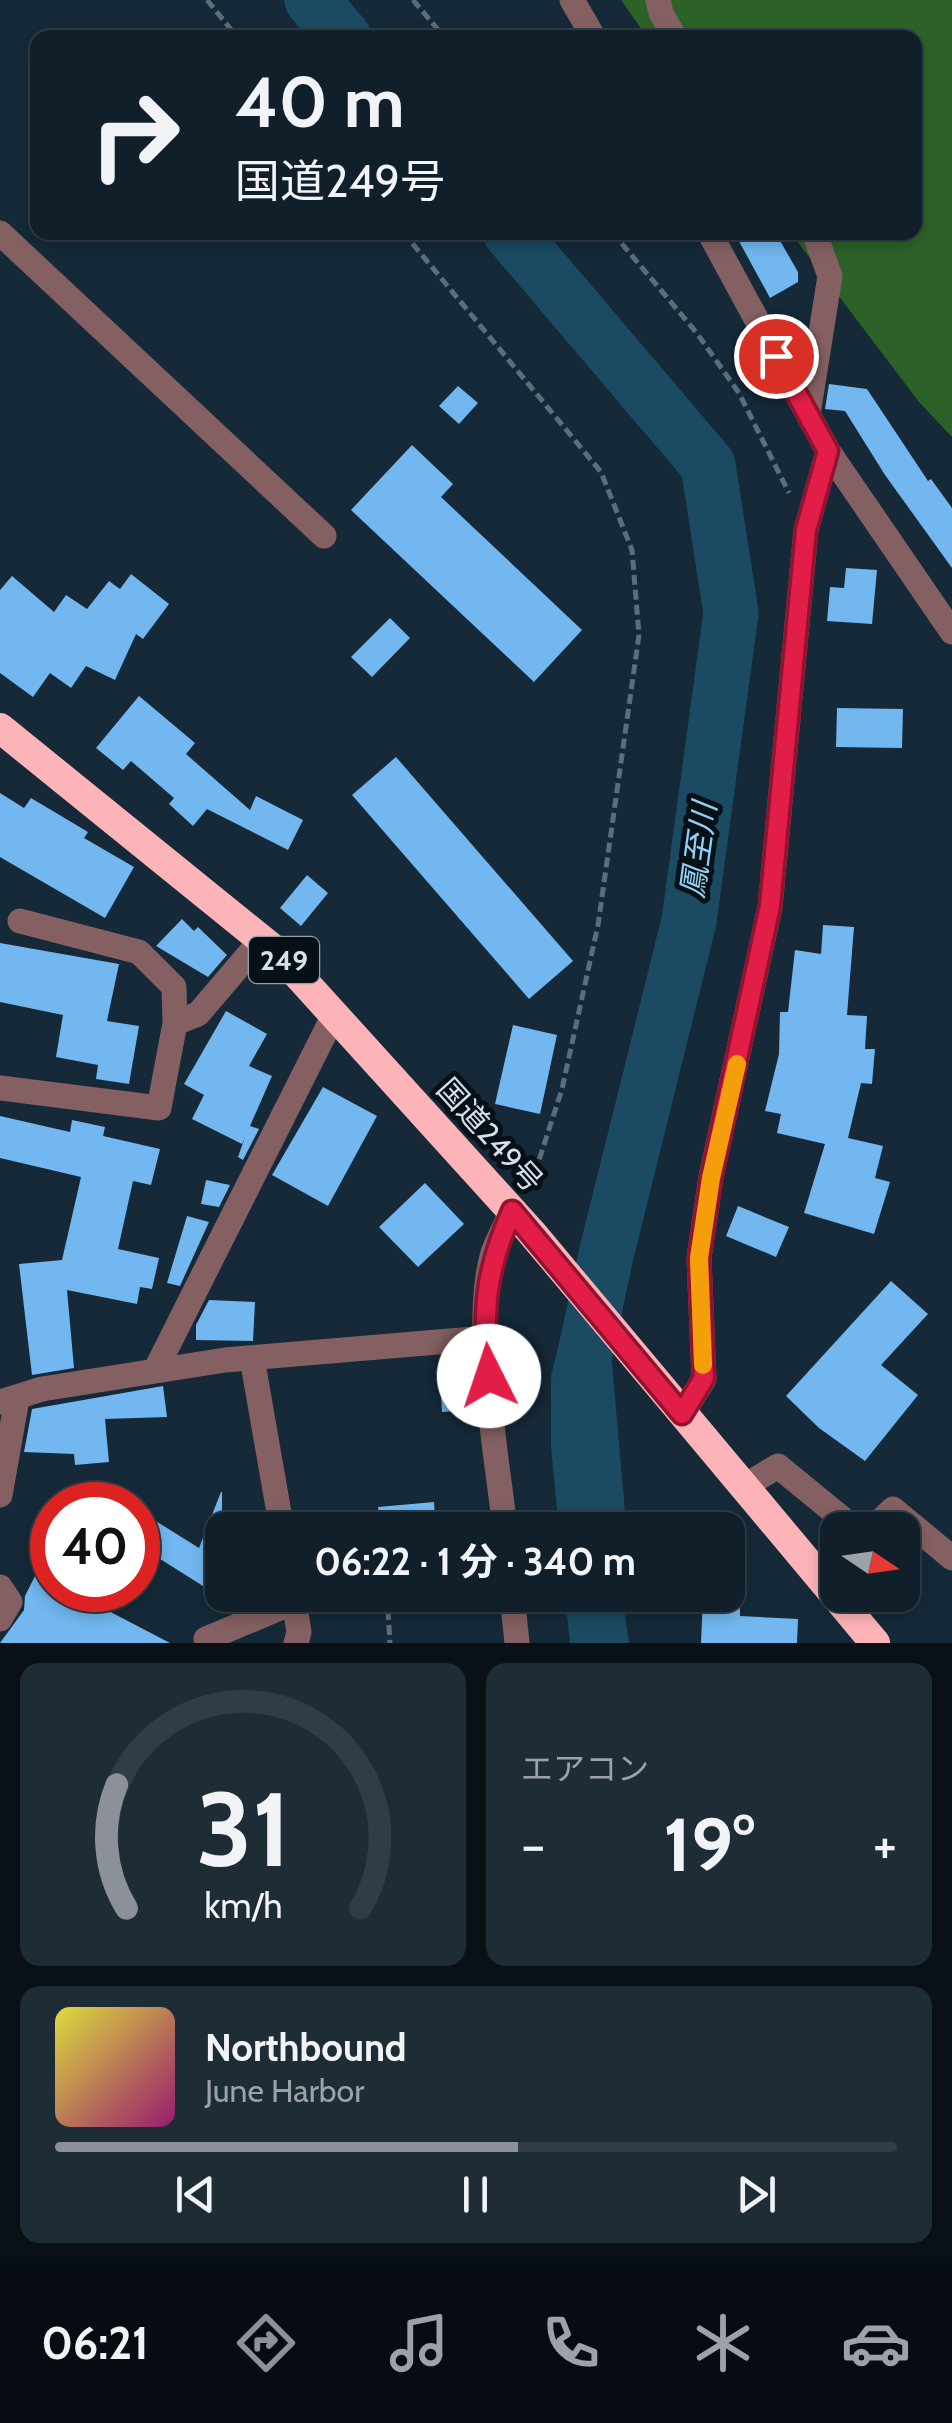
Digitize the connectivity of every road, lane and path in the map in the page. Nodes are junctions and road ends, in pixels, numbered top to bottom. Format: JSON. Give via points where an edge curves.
{"nodes":[{"id":1,"x":206,"y":0,"type":"edge"},
{"id":2,"x":414,"y":0,"type":"edge"},
{"id":3,"x":572,"y":0,"type":"edge"},
{"id":4,"x":658,"y":0,"type":"edge"},
{"id":5,"x":231,"y":30,"type":"edge"},
{"id":6,"x":439,"y":30,"type":"edge"},
{"id":7,"x":589,"y":30,"type":"edge"},
{"id":8,"x":671,"y":30,"type":"edge"},
{"id":9,"x":0,"y":233,"type":"edge"},
{"id":10,"x":410,"y":240,"type":"edge"},
{"id":11,"x":619,"y":240,"type":"edge"},
{"id":12,"x":713,"y":240,"type":"edge"},
{"id":13,"x":817,"y":240,"type":"edge"},
{"id":14,"x":808,"y":414,"type":"junction"},
{"id":15,"x":828,"y":451,"type":"junction"},
{"id":16,"x":806,"y":530,"type":"junction"},
{"id":17,"x":324,"y":536,"type":"dead end"},
{"id":18,"x":952,"y":632,"type":"edge"},
{"id":19,"x":0,"y":728,"type":"edge"},
{"id":20,"x":20,"y":920,"type":"dead end"},
{"id":21,"x":262,"y":939,"type":"junction"},
{"id":22,"x":334,"y":1015,"type":"junction"},
{"id":23,"x":174,"y":1023,"type":"junction"},
{"id":24,"x":0,"y":1088,"type":"edge"},
{"id":25,"x":522,"y":1221,"type":"junction"},
{"id":26,"x":485,"y":1338,"type":"junction"},
{"id":27,"x":252,"y":1358,"type":"junction"},
{"id":28,"x":155,"y":1371,"type":"junction"},
{"id":29,"x":8,"y":1400,"type":"edge"},
{"id":30,"x":676,"y":1406,"type":"junction"},
{"id":31,"x":743,"y":1487,"type":"junction"},
{"id":32,"x":0,"y":1496,"type":"edge"},
{"id":33,"x":279,"y":1512,"type":"edge"},
{"id":34,"x":503,"y":1512,"type":"edge"},
{"id":35,"x":834,"y":1512,"type":"edge"},
{"id":36,"x":920,"y":1532,"type":"edge"},
{"id":37,"x":952,"y":1558,"type":"edge"},
{"id":38,"x":0,"y":1588,"type":"edge"},
{"id":39,"x":265,"y":1612,"type":"edge"},
{"id":40,"x":296,"y":1612,"type":"edge"},
{"id":41,"x":389,"y":1612,"type":"edge"},
{"id":42,"x":514,"y":1612,"type":"edge"},
{"id":43,"x":0,"y":1619,"type":"edge"},
{"id":44,"x":206,"y":1638,"type":"dead end"},
{"id":45,"x":296,"y":1643,"type":"edge"},
{"id":46,"x":390,"y":1643,"type":"edge"},
{"id":47,"x":517,"y":1643,"type":"edge"},
{"id":48,"x":874,"y":1643,"type":"edge"}],
"edges":[{"from":1,"to":5,"type":"path"},
{"from":2,"to":6,"type":"path"},
{"from":3,"to":7,"type":"street"},
{"from":4,"to":8,"type":"street"},
{"from":9,"to":17,"type":"street"},
{"from":10,"to":25,"type":"path","via":[[601,472],[632,550],[638,635],[598,924],[562,1090]]},
{"from":11,"to":16,"type":"path","via":[[740,392]]},
{"from":12,"to":14,"type":"street"},
{"from":13,"to":14,"type":"street","via":[[830,276]]},
{"from":14,"to":15,"type":"street"},
{"from":15,"to":16,"type":"street"},
{"from":15,"to":18,"type":"street"},
{"from":16,"to":30,"type":"street","via":[[770,906],[699,1258],[704,1378]]},
{"from":19,"to":21,"type":"highway","name":"国道249号","number":"249"},
{"from":20,"to":23,"type":"street","via":[[139,952],[174,987]]},
{"from":21,"to":22,"type":"highway","name":"国道249号","number":"249"},
{"from":21,"to":23,"type":"street","via":[[198,1014]]},
{"from":22,"to":25,"type":"highway","name":"国道249号","number":"249"},
{"from":22,"to":28,"type":"street"},
{"from":23,"to":24,"type":"street","via":[[159,1108]]},
{"from":25,"to":26,"type":"street","via":[[494,1252]]},
{"from":25,"to":30,"type":"highway","name":"国道249号","number":"249"},
{"from":26,"to":27,"type":"street"},
{"from":26,"to":34,"type":"street"},
{"from":27,"to":28,"type":"street"},
{"from":27,"to":33,"type":"street"},
{"from":28,"to":29,"type":"street"},
{"from":29,"to":32,"type":"street"},
{"from":30,"to":31,"type":"highway","name":"国道249号","number":"249"},
{"from":31,"to":35,"type":"street","via":[[778,1466]]},
{"from":31,"to":48,"type":"highway","name":"国道249号","number":"249"},
{"from":36,"to":37,"type":"street"},
{"from":38,"to":43,"type":"street","via":[[10,1602]]},
{"from":39,"to":44,"type":"street"},
{"from":40,"to":45,"type":"street"},
{"from":41,"to":46,"type":"path"},
{"from":42,"to":47,"type":"street"}]}
